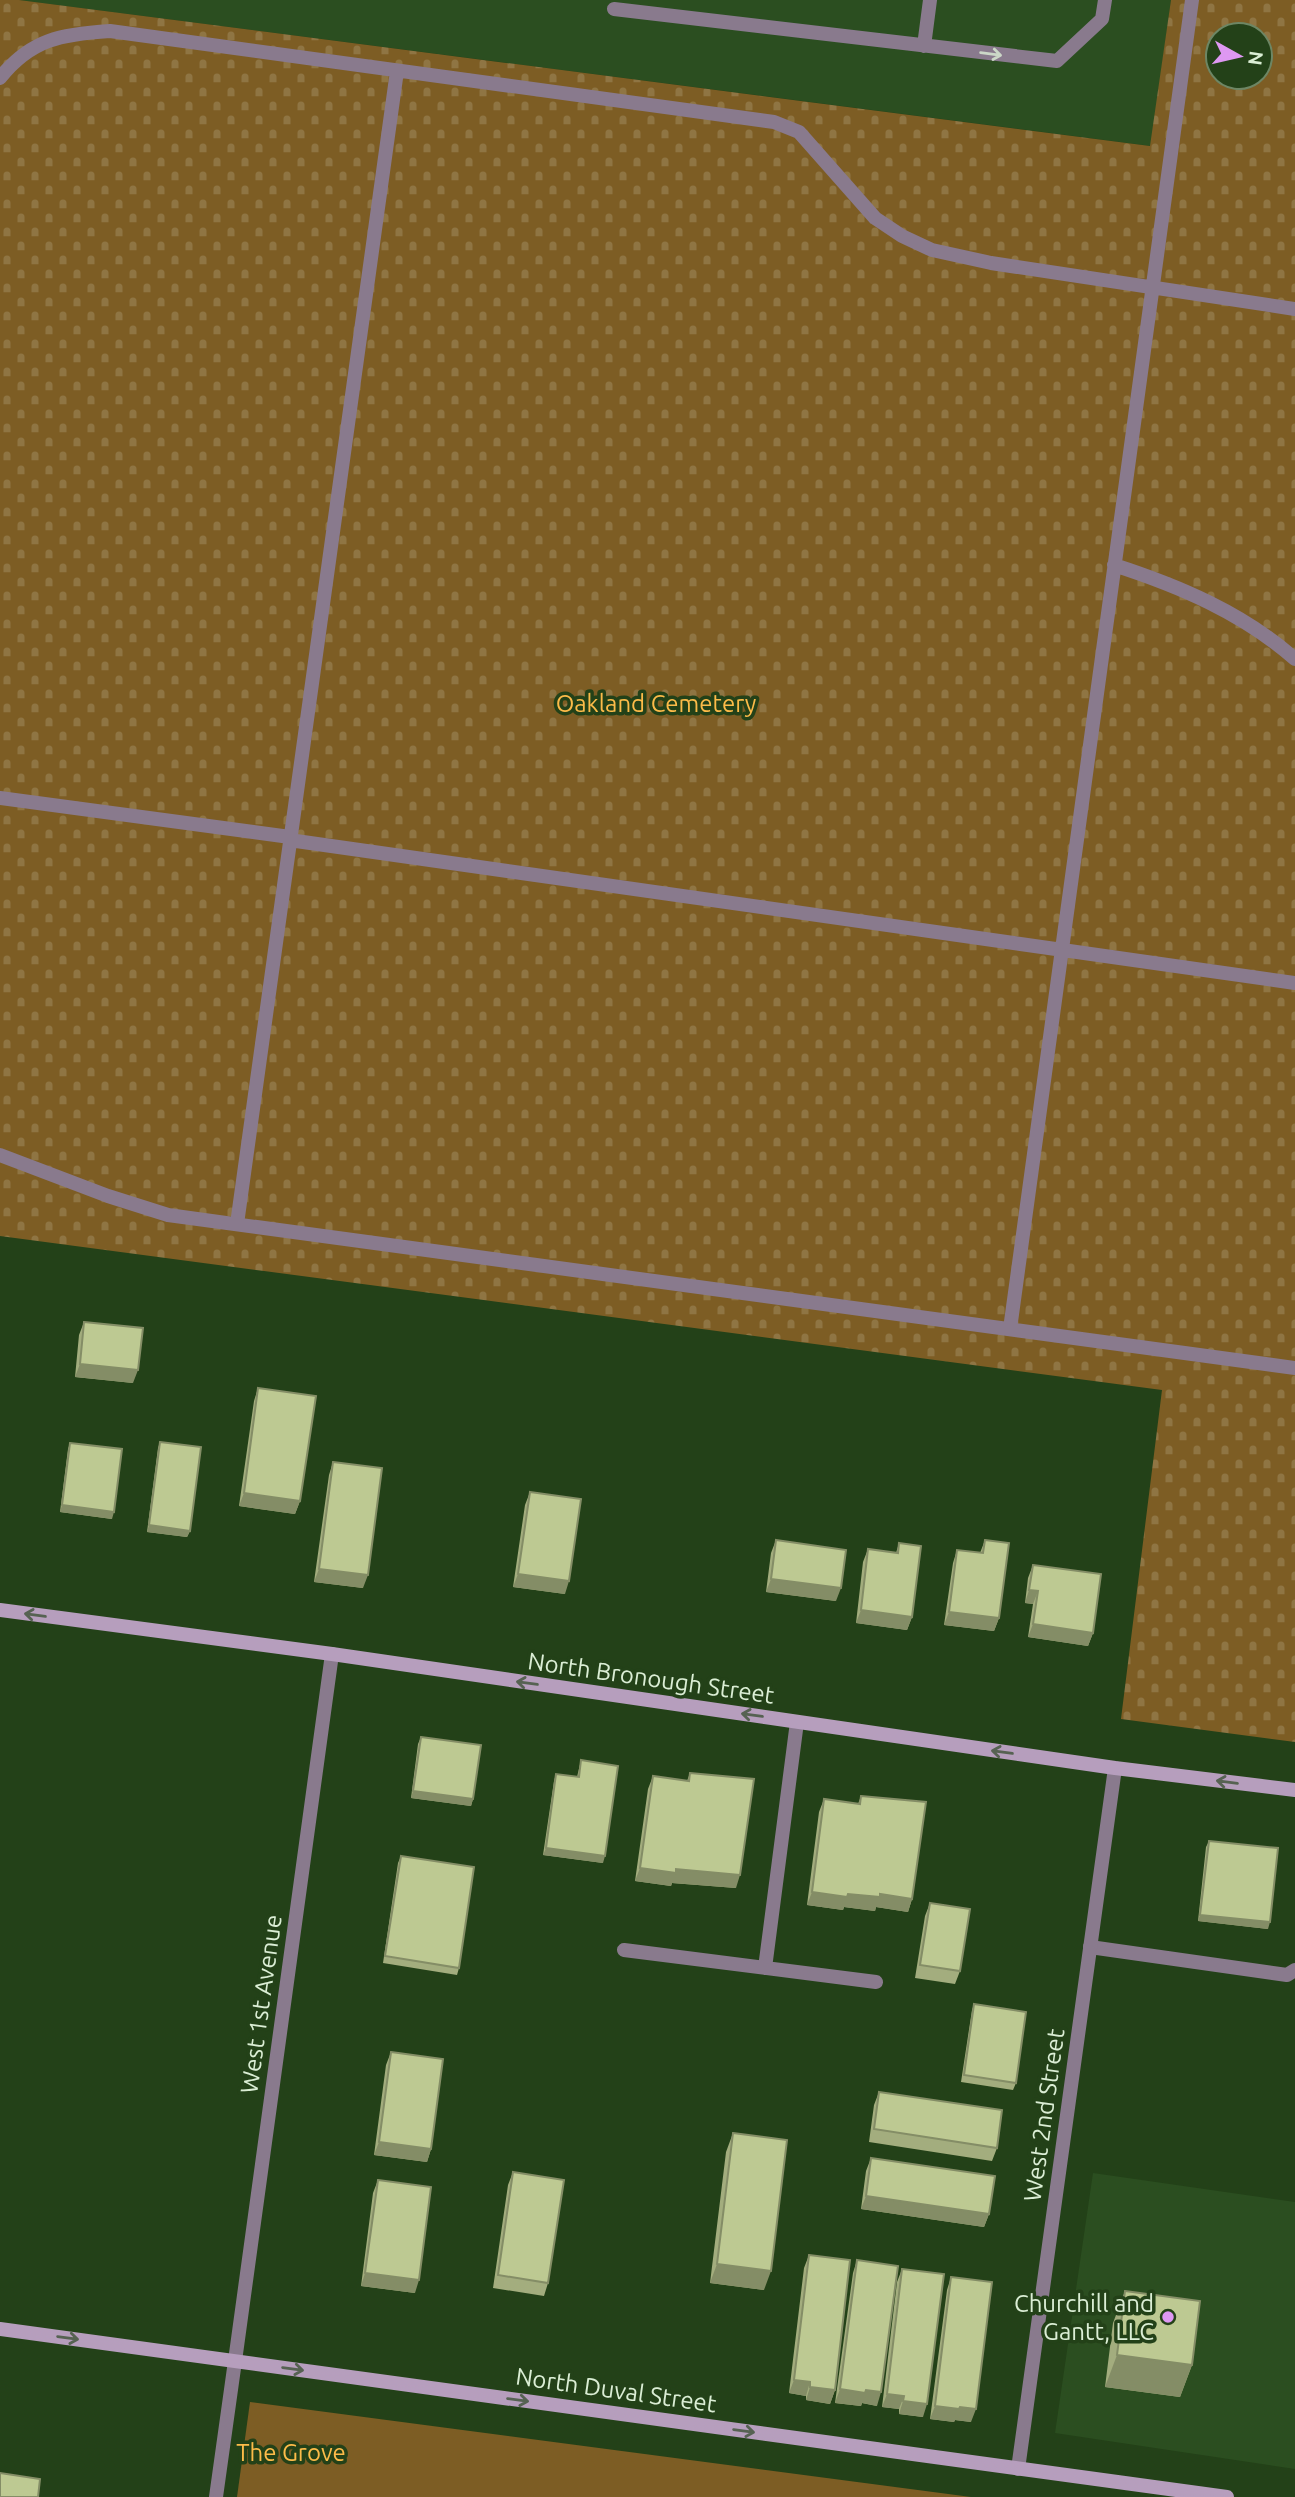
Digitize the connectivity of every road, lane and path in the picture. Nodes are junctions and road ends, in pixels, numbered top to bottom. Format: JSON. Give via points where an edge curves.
{"nodes":[{"id":1,"x":930,"y":0,"type":"edge"},
{"id":2,"x":1105,"y":0,"type":"edge"},
{"id":3,"x":1192,"y":0,"type":"edge"},
{"id":4,"x":614,"y":9,"type":"dead end"},
{"id":5,"x":924,"y":46,"type":"junction"},
{"id":6,"x":397,"y":71,"type":"junction"},
{"id":7,"x":0,"y":78,"type":"edge"},
{"id":8,"x":1152,"y":287,"type":"junction"},
{"id":9,"x":1295,"y":309,"type":"edge"},
{"id":10,"x":1114,"y":565,"type":"junction"},
{"id":11,"x":1295,"y":659,"type":"edge"},
{"id":12,"x":0,"y":798,"type":"edge"},
{"id":13,"x":290,"y":839,"type":"junction"},
{"id":14,"x":1062,"y":950,"type":"junction"},
{"id":15,"x":1295,"y":983,"type":"edge"},
{"id":16,"x":0,"y":1155,"type":"edge"},
{"id":17,"x":237,"y":1224,"type":"junction"},
{"id":18,"x":1010,"y":1329,"type":"junction"},
{"id":19,"x":1295,"y":1368,"type":"edge"},
{"id":20,"x":0,"y":1610,"type":"edge"},
{"id":21,"x":332,"y":1654,"type":"junction"},
{"id":22,"x":797,"y":1722,"type":"junction"},
{"id":23,"x":1115,"y":1768,"type":"junction"},
{"id":24,"x":1295,"y":1790,"type":"edge"},
{"id":25,"x":1090,"y":1947,"type":"junction"},
{"id":26,"x":624,"y":1950,"type":"dead end"},
{"id":27,"x":765,"y":1968,"type":"junction"},
{"id":28,"x":1295,"y":1970,"type":"edge"},
{"id":29,"x":876,"y":1982,"type":"dead end"},
{"id":30,"x":0,"y":2329,"type":"edge"},
{"id":31,"x":235,"y":2361,"type":"junction"},
{"id":32,"x":1018,"y":2469,"type":"junction"},
{"id":33,"x":216,"y":2497,"type":"edge"},
{"id":34,"x":1227,"y":2497,"type":"edge"}],
"edges":[{"from":1,"to":5,"type":"street"},
{"from":5,"to":2,"type":"street","one_way":true,"via":[[1057,61],[1102,19]]},
{"from":3,"to":8,"type":"street"},
{"from":4,"to":5,"type":"street"},
{"from":6,"to":7,"type":"street","via":[[110,31],[36,44]]},
{"from":6,"to":8,"type":"street","via":[[774,122],[799,132],[875,218],[932,250]]},
{"from":6,"to":13,"type":"street"},
{"from":8,"to":9,"type":"street"},
{"from":8,"to":10,"type":"street"},
{"from":10,"to":11,"type":"street","via":[[1167,582],[1221,609],[1269,635]]},
{"from":10,"to":14,"type":"street"},
{"from":12,"to":13,"type":"street"},
{"from":13,"to":14,"type":"street"},
{"from":13,"to":17,"type":"street"},
{"from":14,"to":15,"type":"street"},
{"from":14,"to":18,"type":"street"},
{"from":16,"to":17,"type":"street","via":[[168,1214]]},
{"from":17,"to":18,"type":"street"},
{"from":18,"to":19,"type":"street"},
{"from":21,"to":20,"type":"main road","name":"North Bronough Street","one_way":true},
{"from":22,"to":21,"type":"main road","name":"North Bronough Street","one_way":true},
{"from":21,"to":31,"type":"street","name":"West 1st Avenue"},
{"from":23,"to":22,"type":"main road","name":"North Bronough Street","one_way":true},
{"from":22,"to":27,"type":"street"},
{"from":24,"to":23,"type":"main road","name":"North Bronough Street","one_way":true},
{"from":23,"to":25,"type":"street","name":"West 2nd Street"},
{"from":25,"to":28,"type":"street","via":[[1287,1975]]},
{"from":25,"to":32,"type":"street","name":"West 2nd Street"},
{"from":26,"to":27,"type":"street"},
{"from":27,"to":29,"type":"street"},
{"from":30,"to":31,"type":"main road","name":"North Duval Street","one_way":true},
{"from":31,"to":32,"type":"main road","name":"North Duval Street","one_way":true},
{"from":31,"to":33,"type":"street","name":"West 1st Avenue"},
{"from":32,"to":34,"type":"main road","name":"North Duval Street"}]}
